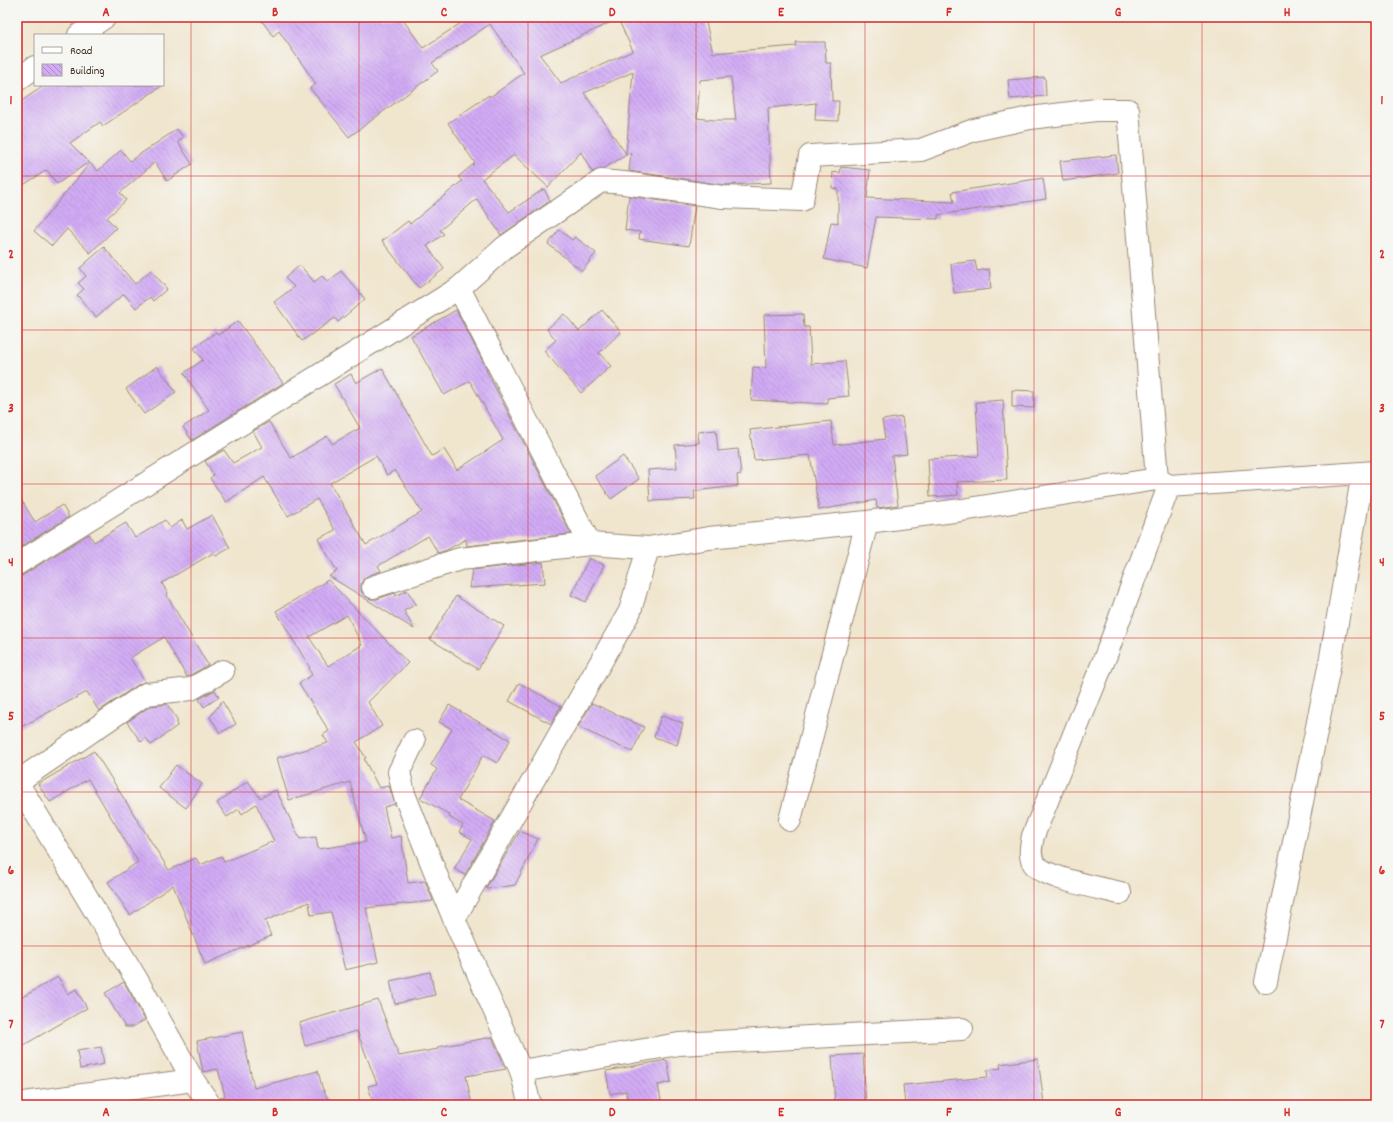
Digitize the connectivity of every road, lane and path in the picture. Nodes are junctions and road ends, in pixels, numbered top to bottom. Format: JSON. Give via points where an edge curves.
{"nodes":[{"id":1,"x":105,"y":17,"type":"edge"},
{"id":2,"x":80,"y":34,"type":"edge"},
{"id":3,"x":34,"y":68,"type":"edge"},
{"id":4,"x":17,"y":80,"type":"edge"},
{"id":5,"x":459,"y":288,"type":"junction"},
{"id":6,"x":1370,"y":473,"type":"edge"},
{"id":7,"x":1163,"y":483,"type":"junction"},
{"id":8,"x":867,"y":522,"type":"junction"},
{"id":9,"x":590,"y":544,"type":"junction"},
{"id":10,"x":648,"y":548,"type":"junction"},
{"id":11,"x":17,"y":564,"type":"edge"},
{"id":12,"x":373,"y":587,"type":"dead end"},
{"id":13,"x":223,"y":671,"type":"dead end"},
{"id":14,"x":414,"y":741,"type":"dead end"},
{"id":15,"x":17,"y":782,"type":"edge"},
{"id":16,"x":790,"y":820,"type":"dead end"},
{"id":17,"x":1120,"y":893,"type":"dead end"},
{"id":18,"x":454,"y":919,"type":"junction"},
{"id":19,"x":1266,"y":982,"type":"dead end"},
{"id":20,"x":962,"y":1029,"type":"dead end"},
{"id":21,"x":521,"y":1071,"type":"junction"},
{"id":22,"x":194,"y":1080,"type":"junction"},
{"id":23,"x":17,"y":1104,"type":"edge"},
{"id":24,"x":210,"y":1105,"type":"edge"},
{"id":25,"x":530,"y":1105,"type":"edge"}],
"edges":[{"from":1,"to":2,"type":"street"},
{"from":3,"to":4,"type":"street"},
{"from":5,"to":7,"type":"street","via":[[505,247],[601,181],[723,197],[802,200],[810,156],[921,150],[974,130],[1030,118],[1096,110],[1128,110]]},
{"from":5,"to":9,"type":"street"},
{"from":5,"to":11,"type":"street"},
{"from":6,"to":7,"type":"street"},
{"from":6,"to":19,"type":"street"},
{"from":7,"to":8,"type":"street"},
{"from":7,"to":17,"type":"street","via":[[1106,655],[1033,836],[1030,852],[1036,866],[1050,875]]},
{"from":8,"to":10,"type":"street","via":[[709,538]]},
{"from":8,"to":16,"type":"street"},
{"from":9,"to":10,"type":"street"},
{"from":9,"to":12,"type":"street","via":[[460,559]]},
{"from":10,"to":18,"type":"street","via":[[630,611]]},
{"from":13,"to":15,"type":"street","via":[[191,690],[146,694]]},
{"from":14,"to":18,"type":"street","via":[[399,772],[404,794]]},
{"from":15,"to":22,"type":"street","via":[[137,980]]},
{"from":18,"to":21,"type":"street"},
{"from":20,"to":21,"type":"street","via":[[680,1044]]},
{"from":21,"to":25,"type":"street"},
{"from":22,"to":23,"type":"street"},
{"from":22,"to":24,"type":"street"}]}
